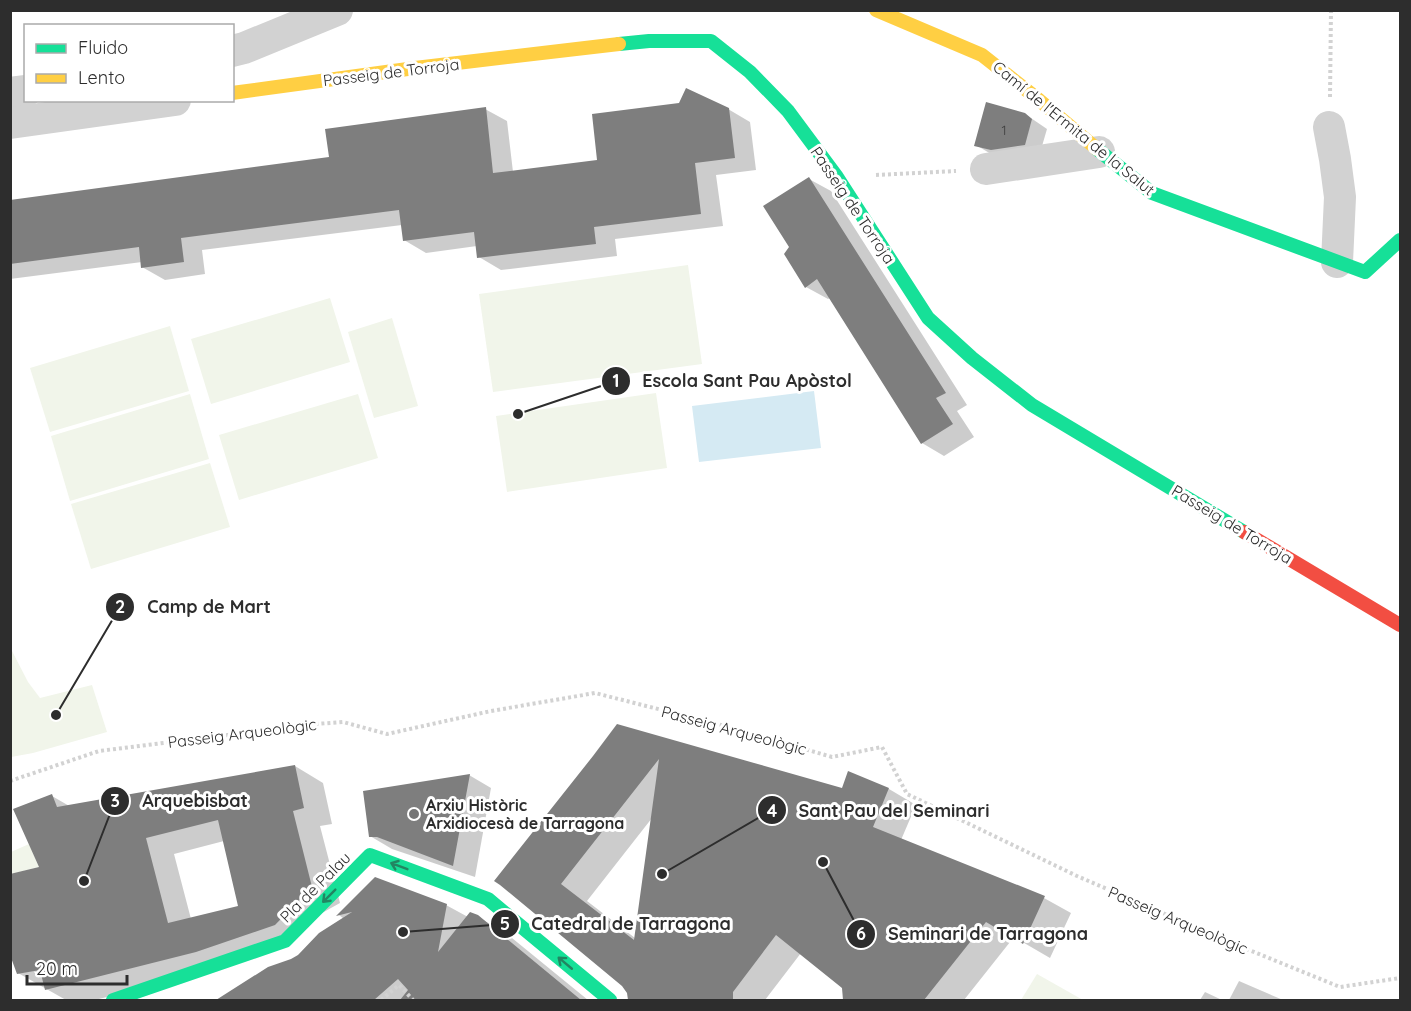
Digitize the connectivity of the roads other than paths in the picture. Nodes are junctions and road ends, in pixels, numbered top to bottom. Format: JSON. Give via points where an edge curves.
{"nodes":[{"id":1,"x":337,"y":10,"type":"edge"},
{"id":2,"x":876,"y":10,"type":"edge"},
{"id":3,"x":234,"y":50,"type":"edge"},
{"id":4,"x":234,"y":93,"type":"edge"},
{"id":5,"x":161,"y":102,"type":"edge"},
{"id":6,"x":10,"y":123,"type":"edge"},
{"id":7,"x":1329,"y":126,"type":"road end"},
{"id":8,"x":1099,"y":152,"type":"junction"},
{"id":9,"x":986,"y":169,"type":"road end"},
{"id":10,"x":1401,"y":240,"type":"edge"},
{"id":11,"x":1337,"y":262,"type":"junction"},
{"id":12,"x":1401,"y":625,"type":"edge"},
{"id":13,"x":113,"y":1000,"type":"edge"},
{"id":14,"x":610,"y":1000,"type":"edge"}],
"edges":[{"from":1,"to":3,"type":"street"},
{"from":2,"to":8,"type":"street","name":"Camí de l'Ermita de la Salut","via":[[982,55]]},
{"from":4,"to":12,"type":"street","name":"Passeig de Torroja","via":[[649,41],[711,41],[750,72],[788,111],[837,177],[928,318],[972,358],[1032,405]]},
{"from":5,"to":6,"type":"street"},
{"from":7,"to":11,"type":"street","via":[[1340,197]]},
{"from":8,"to":9,"type":"street"},
{"from":8,"to":11,"type":"street","name":"Camí de l'Ermita de la Salut","via":[[1152,193]]},
{"from":10,"to":11,"type":"street","name":"Camí de l'Ermita de la Salut","via":[[1365,272]]},
{"from":14,"to":13,"type":"street","name":"Pla de Palau","one_way":true,"via":[[488,899],[370,855],[285,941]]}]}
